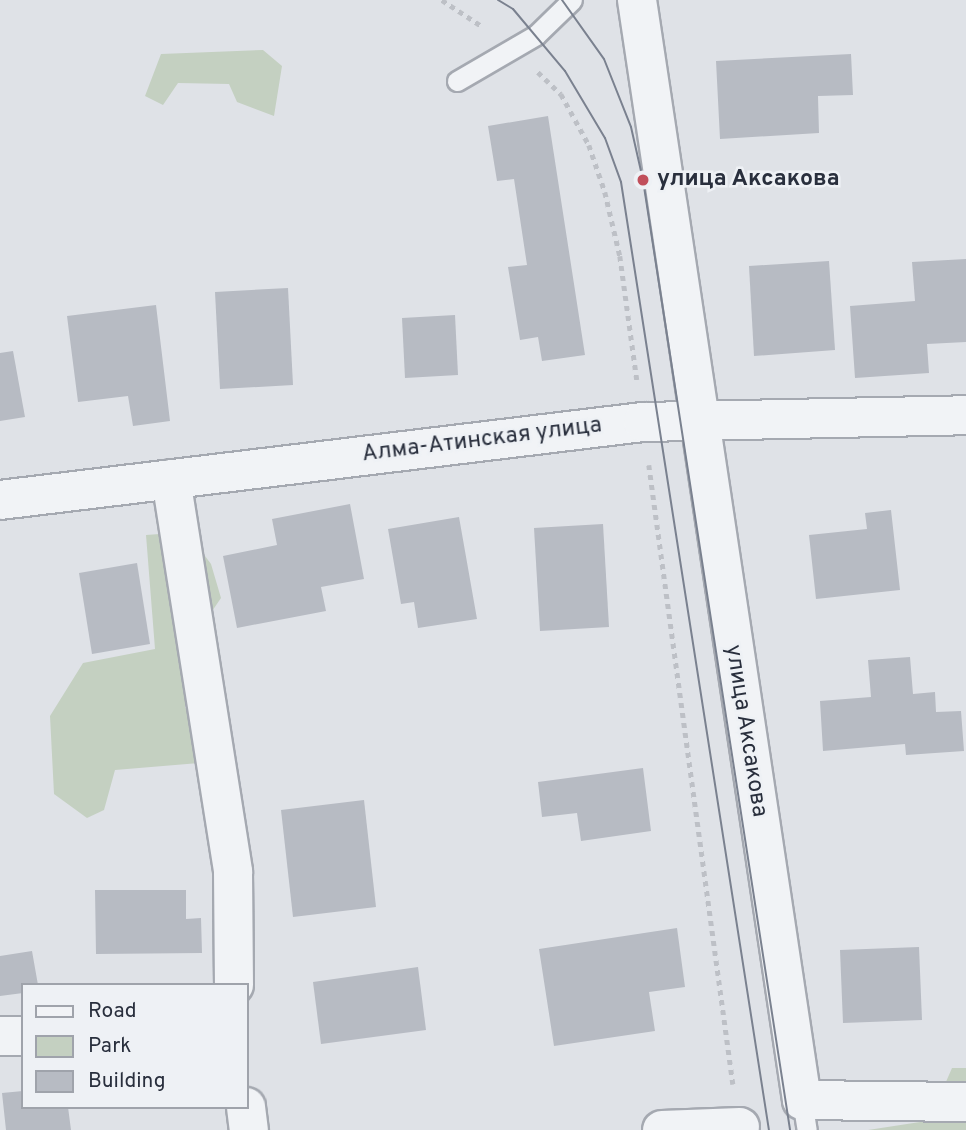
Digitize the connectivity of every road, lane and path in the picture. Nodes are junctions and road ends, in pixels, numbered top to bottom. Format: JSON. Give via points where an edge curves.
{"nodes":[{"id":1,"x":442,"y":0,"type":"edge"},
{"id":2,"x":572,"y":0,"type":"edge"},
{"id":3,"x":636,"y":0,"type":"edge"},
{"id":4,"x":515,"y":48,"type":"junction"},
{"id":5,"x":457,"y":81,"type":"dead end"},
{"id":6,"x":966,"y":415,"type":"edge"},
{"id":7,"x":696,"y":421,"type":"junction"},
{"id":8,"x":643,"y":422,"type":"junction"},
{"id":9,"x":171,"y":479,"type":"junction"},
{"id":10,"x":0,"y":500,"type":"edge"},
{"id":11,"x":234,"y":983,"type":"edge"},
{"id":12,"x":21,"y":1035,"type":"edge"},
{"id":13,"x":0,"y":1036,"type":"edge"},
{"id":14,"x":966,"y":1102,"type":"edge"},
{"id":15,"x":246,"y":1109,"type":"edge"},
{"id":16,"x":805,"y":1115,"type":"edge"},
{"id":17,"x":740,"y":1127,"type":"joint"},
{"id":18,"x":250,"y":1130,"type":"edge"},
{"id":19,"x":662,"y":1130,"type":"edge"}],
"edges":[{"from":1,"to":4,"type":"path"},
{"from":2,"to":4,"type":"lane"},
{"from":3,"to":7,"type":"street","name":"улица Аксакова"},
{"from":4,"to":5,"type":"lane"},
{"from":4,"to":8,"type":"path","via":[[561,94],[589,145],[620,256]]},
{"from":6,"to":7,"type":"street","name":"Алма-Атинская улица"},
{"from":7,"to":8,"type":"street","name":"Алма-Атинская улица"},
{"from":7,"to":16,"type":"street","name":"улица Аксакова"},
{"from":8,"to":9,"type":"street","name":"Алма-Атинская улица"},
{"from":8,"to":17,"type":"path"},
{"from":9,"to":10,"type":"street","name":"Алма-Атинская улица"},
{"from":9,"to":11,"type":"street","via":[[233,872]]},
{"from":12,"to":13,"type":"street"},
{"from":14,"to":16,"type":"street"},
{"from":15,"to":18,"type":"street"},
{"from":17,"to":19,"type":"street"}]}
